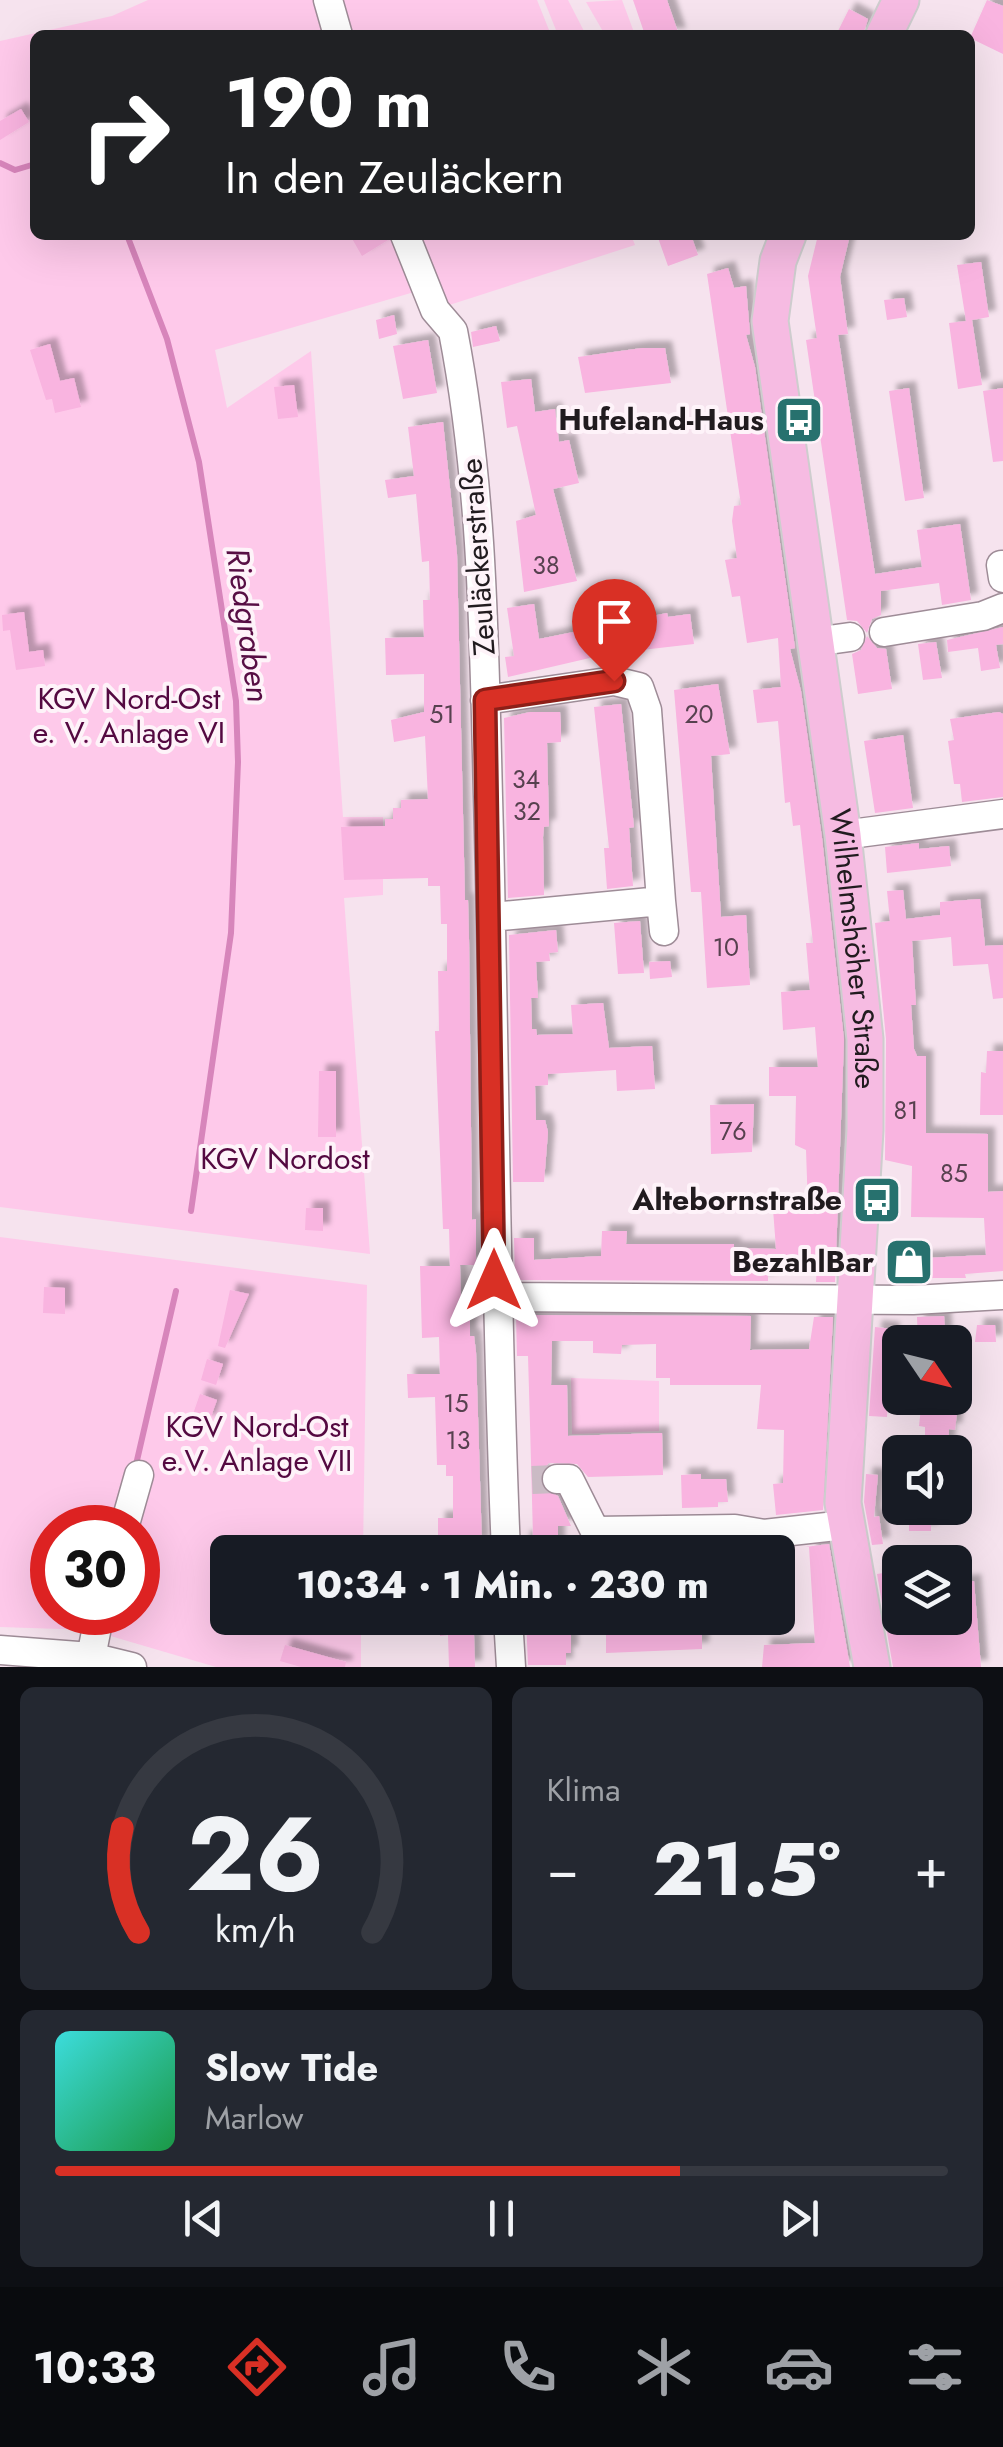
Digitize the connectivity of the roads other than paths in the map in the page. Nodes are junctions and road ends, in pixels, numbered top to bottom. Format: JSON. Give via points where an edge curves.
{"nodes":[{"id":1,"x":328,"y":0,"type":"edge"},
{"id":2,"x":901,"y":0,"type":"edge"},
{"id":3,"x":337,"y":30,"type":"edge"},
{"id":4,"x":886,"y":30,"type":"edge"},
{"id":5,"x":407,"y":240,"type":"edge"},
{"id":6,"x":786,"y":240,"type":"edge"},
{"id":7,"x":1003,"y":608,"type":"edge"},
{"id":8,"x":884,"y":632,"type":"dead end"},
{"id":9,"x":850,"y":637,"type":"dead end"},
{"id":10,"x":814,"y":642,"type":"junction"},
{"id":11,"x":485,"y":700,"type":"junction"},
{"id":12,"x":1003,"y":814,"type":"edge"},
{"id":13,"x":843,"y":835,"type":"junction"},
{"id":14,"x":661,"y":901,"type":"junction"},
{"id":15,"x":492,"y":916,"type":"junction"},
{"id":16,"x":664,"y":932,"type":"dead end"},
{"id":17,"x":1003,"y":1294,"type":"edge"},
{"id":18,"x":495,"y":1297,"type":"junction"},
{"id":19,"x":856,"y":1298,"type":"junction"},
{"id":20,"x":139,"y":1475,"type":"dead end"},
{"id":21,"x":503,"y":1481,"type":"junction"},
{"id":22,"x":131,"y":1505,"type":"edge"},
{"id":23,"x":845,"y":1525,"type":"junction"},
{"id":24,"x":505,"y":1535,"type":"edge"},
{"id":25,"x":95,"y":1635,"type":"edge"},
{"id":26,"x":509,"y":1635,"type":"edge"},
{"id":27,"x":0,"y":1650,"type":"edge"},
{"id":28,"x":91,"y":1657,"type":"junction"},
{"id":29,"x":132,"y":1667,"type":"edge"},
{"id":30,"x":510,"y":1667,"type":"edge"},
{"id":31,"x":872,"y":1667,"type":"edge"}],
"edges":[{"from":1,"to":3,"type":"street"},
{"from":2,"to":4,"type":"main road"},
{"from":5,"to":11,"type":"street","name":"Zeuläckerstraße","via":[[435,310],[453,331],[481,536]]},
{"from":6,"to":10,"type":"main road","name":"Wilhelmshöher Straße","via":[[770,321]]},
{"from":7,"to":8,"type":"street"},
{"from":9,"to":10,"type":"street"},
{"from":10,"to":13,"type":"main road","name":"Wilhelmshöher Straße"},
{"from":11,"to":14,"type":"street","via":[[614,681],[639,686]]},
{"from":11,"to":15,"type":"street","name":"Zeuläckerstraße"},
{"from":12,"to":13,"type":"street"},
{"from":13,"to":19,"type":"main road","name":"Wilhelmshöher Straße","via":[[865,1039]]},
{"from":14,"to":15,"type":"street"},
{"from":14,"to":16,"type":"street"},
{"from":15,"to":18,"type":"street","name":"Zeuläckerstraße"},
{"from":17,"to":19,"type":"street"},
{"from":18,"to":19,"type":"street"},
{"from":18,"to":21,"type":"street","name":"Zeuläckerstraße"},
{"from":19,"to":23,"type":"main road","name":"Wilhelmshöher Straße"},
{"from":20,"to":22,"type":"street"},
{"from":21,"to":23,"type":"street","via":[[569,1479],[596,1531],[764,1534]]},
{"from":21,"to":24,"type":"street","name":"Zeuläckerstraße"},
{"from":23,"to":31,"type":"main road","name":"Wilhelmshöher Straße"},
{"from":25,"to":28,"type":"street"},
{"from":26,"to":30,"type":"street"},
{"from":27,"to":28,"type":"street"},
{"from":28,"to":29,"type":"street"}]}
